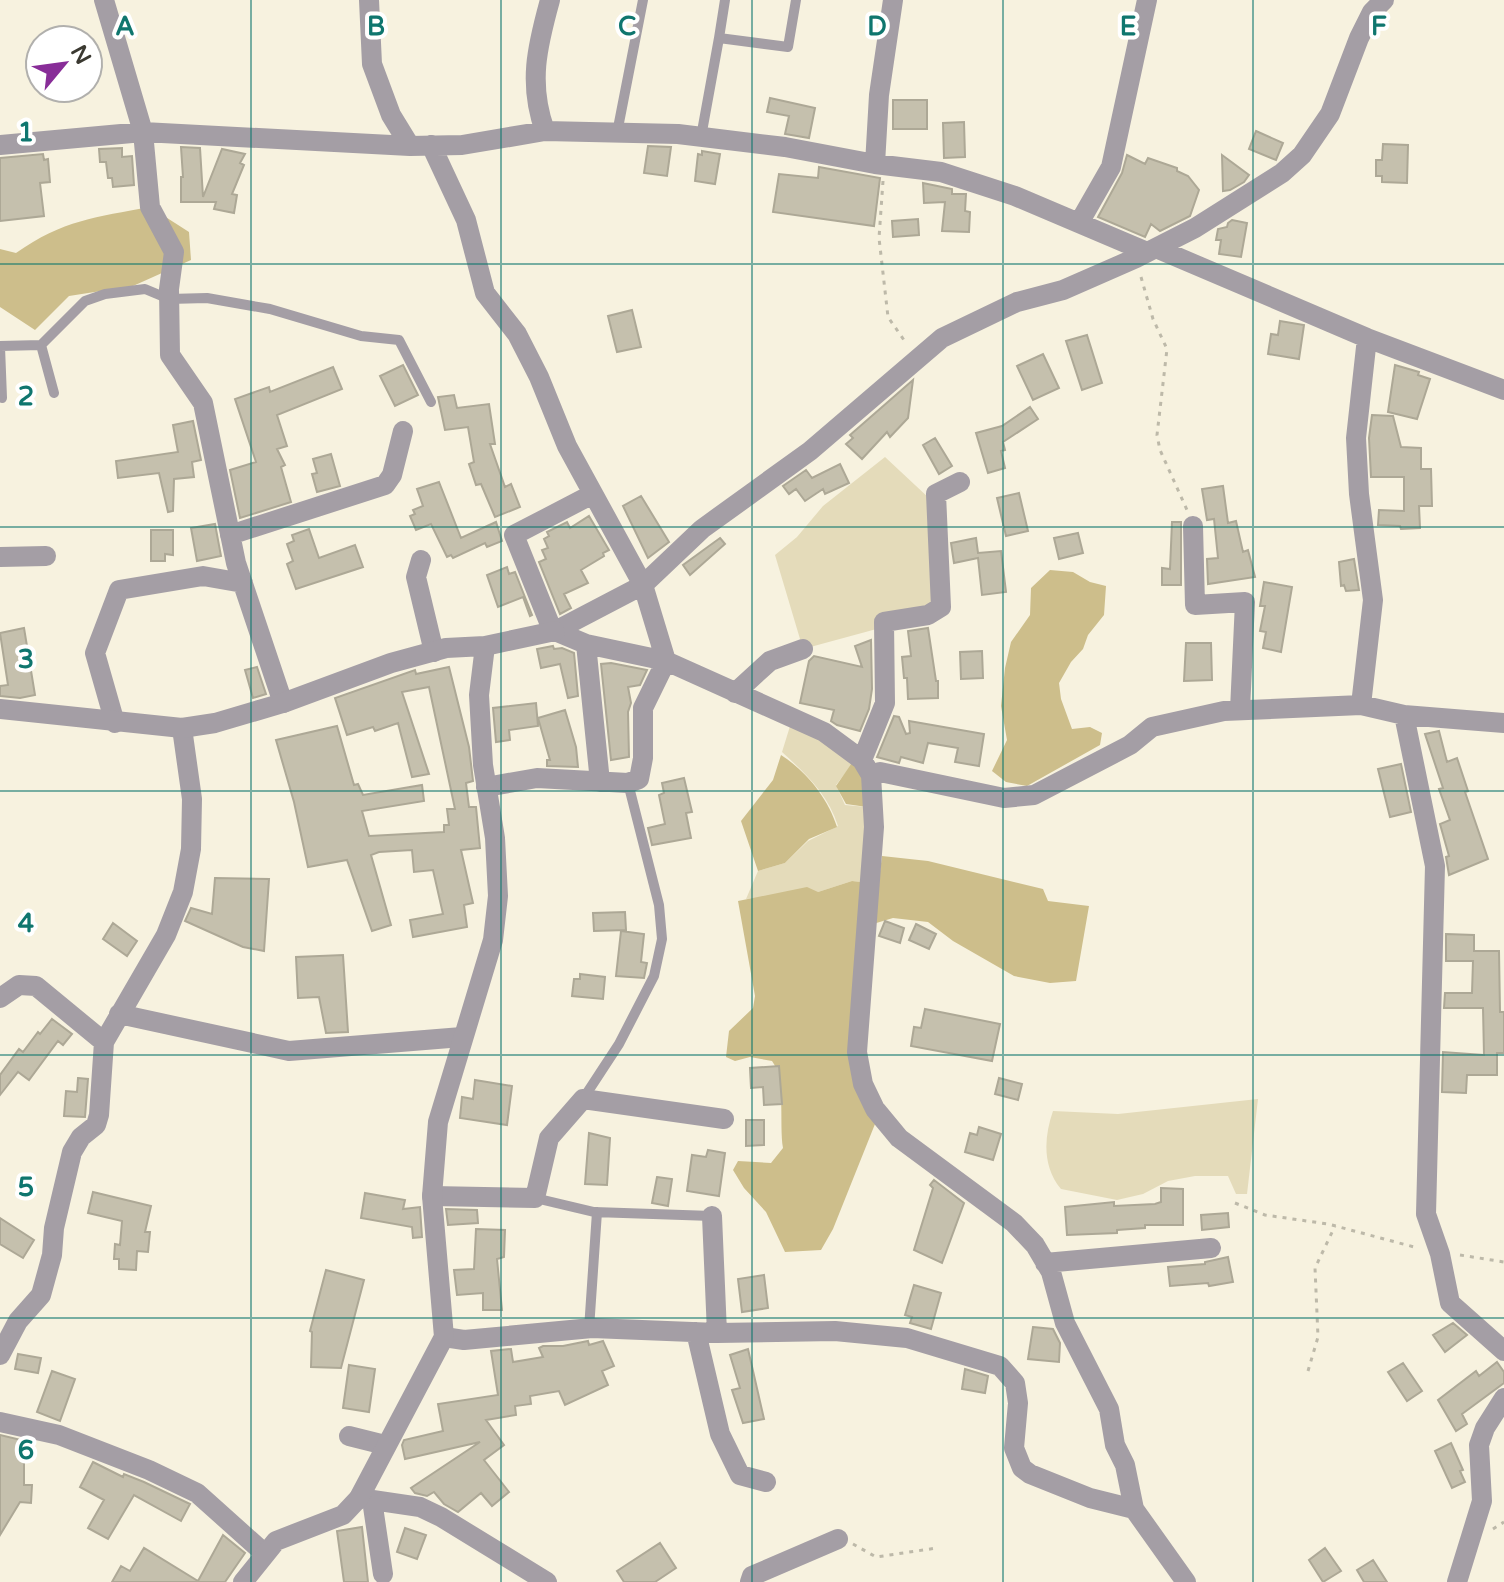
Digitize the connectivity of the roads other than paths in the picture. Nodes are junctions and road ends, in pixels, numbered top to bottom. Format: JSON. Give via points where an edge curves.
{"nodes":[{"id":1,"x":104,"y":0,"type":"edge"},
{"id":2,"x":369,"y":0,"type":"edge"},
{"id":3,"x":550,"y":0,"type":"edge"},
{"id":4,"x":643,"y":0,"type":"edge"},
{"id":5,"x":725,"y":0,"type":"edge"},
{"id":6,"x":796,"y":0,"type":"edge"},
{"id":7,"x":893,"y":0,"type":"edge"},
{"id":8,"x":1147,"y":0,"type":"edge"},
{"id":9,"x":1384,"y":0,"type":"edge"},
{"id":10,"x":719,"y":38,"type":"junction"},
{"id":11,"x":545,"y":131,"type":"junction"},
{"id":12,"x":143,"y":132,"type":"junction"},
{"id":13,"x":617,"y":133,"type":"junction"},
{"id":14,"x":701,"y":137,"type":"junction"},
{"id":15,"x":0,"y":145,"type":"edge"},
{"id":16,"x":421,"y":146,"type":"junction"},
{"id":17,"x":880,"y":165,"type":"junction"},
{"id":18,"x":1079,"y":223,"type":"junction"},
{"id":19,"x":1146,"y":253,"type":"junction"},
{"id":20,"x":169,"y":299,"type":"junction"},
{"id":21,"x":1367,"y":338,"type":"junction"},
{"id":22,"x":41,"y":345,"type":"junction"},
{"id":23,"x":0,"y":347,"type":"edge"},
{"id":24,"x":1504,"y":372,"type":"edge"},
{"id":25,"x":1483,"y":381,"type":"junction"},
{"id":26,"x":1504,"y":390,"type":"edge"},
{"id":27,"x":54,"y":393,"type":"dead end"},
{"id":28,"x":2,"y":398,"type":"dead end"},
{"id":29,"x":431,"y":402,"type":"dead end"},
{"id":30,"x":403,"y":431,"type":"dead end"},
{"id":31,"x":960,"y":482,"type":"dead end"},
{"id":32,"x":593,"y":494,"type":"junction"},
{"id":33,"x":1193,"y":526,"type":"road end"},
{"id":34,"x":230,"y":535,"type":"junction"},
{"id":35,"x":46,"y":556,"type":"dead end"},
{"id":36,"x":0,"y":557,"type":"edge"},
{"id":37,"x":421,"y":560,"type":"dead end"},
{"id":38,"x":243,"y":583,"type":"junction"},
{"id":39,"x":643,"y":585,"type":"junction"},
{"id":40,"x":554,"y":631,"type":"junction"},
{"id":41,"x":586,"y":644,"type":"junction"},
{"id":42,"x":485,"y":646,"type":"junction"},
{"id":43,"x":803,"y":649,"type":"dead end"},
{"id":44,"x":434,"y":652,"type":"junction"},
{"id":45,"x":666,"y":661,"type":"junction"},
{"id":46,"x":735,"y":693,"type":"junction"},
{"id":47,"x":283,"y":703,"type":"junction"},
{"id":48,"x":1361,"y":705,"type":"junction"},
{"id":49,"x":0,"y":709,"type":"edge"},
{"id":50,"x":1240,"y":710,"type":"junction"},
{"id":51,"x":1404,"y":715,"type":"junction"},
{"id":52,"x":115,"y":723,"type":"junction"},
{"id":53,"x":1504,"y":723,"type":"edge"},
{"id":54,"x":182,"y":728,"type":"junction"},
{"id":55,"x":867,"y":768,"type":"junction"},
{"id":56,"x":600,"y":782,"type":"junction"},
{"id":57,"x":628,"y":783,"type":"junction"},
{"id":58,"x":486,"y":787,"type":"junction"},
{"id":59,"x":3,"y":989,"type":"edge"},
{"id":60,"x":119,"y":1014,"type":"junction"},
{"id":61,"x":462,"y":1037,"type":"junction"},
{"id":62,"x":104,"y":1042,"type":"junction"},
{"id":63,"x":583,"y":1099,"type":"junction"},
{"id":64,"x":724,"y":1119,"type":"dead end"},
{"id":65,"x":432,"y":1196,"type":"junction"},
{"id":66,"x":535,"y":1198,"type":"junction"},
{"id":67,"x":597,"y":1212,"type":"junction"},
{"id":68,"x":712,"y":1216,"type":"joint"},
{"id":69,"x":1211,"y":1248,"type":"dead end"},
{"id":70,"x":1045,"y":1263,"type":"junction"},
{"id":71,"x":589,"y":1329,"type":"junction"},
{"id":72,"x":696,"y":1332,"type":"junction"},
{"id":73,"x":717,"y":1333,"type":"junction"},
{"id":74,"x":444,"y":1337,"type":"junction"},
{"id":75,"x":1504,"y":1351,"type":"edge"},
{"id":76,"x":0,"y":1355,"type":"edge"},
{"id":77,"x":1504,"y":1398,"type":"edge"},
{"id":78,"x":0,"y":1422,"type":"edge"},
{"id":79,"x":349,"y":1436,"type":"dead end"},
{"id":80,"x":385,"y":1445,"type":"junction"},
{"id":81,"x":766,"y":1482,"type":"dead end"},
{"id":82,"x":366,"y":1499,"type":"junction"},
{"id":83,"x":1134,"y":1509,"type":"junction"},
{"id":84,"x":838,"y":1539,"type":"road end"},
{"id":85,"x":264,"y":1553,"type":"junction"},
{"id":86,"x":383,"y":1574,"type":"dead end"},
{"id":87,"x":243,"y":1582,"type":"edge"},
{"id":88,"x":547,"y":1582,"type":"edge"},
{"id":89,"x":750,"y":1582,"type":"edge"},
{"id":90,"x":1186,"y":1582,"type":"edge"},
{"id":91,"x":1457,"y":1582,"type":"edge"}],
"edges":[{"from":1,"to":12,"type":"street"},
{"from":2,"to":16,"type":"street","via":[[372,64],[391,115]]},
{"from":3,"to":11,"type":"street","via":[[534,82]]},
{"from":4,"to":13,"type":"lane"},
{"from":5,"to":10,"type":"lane"},
{"from":6,"to":10,"type":"lane","via":[[788,47]]},
{"from":7,"to":17,"type":"street","via":[[879,95]]},
{"from":8,"to":18,"type":"street","via":[[1111,167]]},
{"from":9,"to":19,"type":"street","via":[[1359,38],[1330,114],[1302,155],[1195,228]]},
{"from":10,"to":14,"type":"lane"},
{"from":11,"to":13,"type":"street"},
{"from":11,"to":16,"type":"street"},
{"from":12,"to":15,"type":"street"},
{"from":12,"to":16,"type":"street"},
{"from":12,"to":20,"type":"street","via":[[150,207],[174,252]]},
{"from":13,"to":14,"type":"street"},
{"from":14,"to":17,"type":"street"},
{"from":16,"to":32,"type":"street","via":[[466,220],[485,293],[517,334]]},
{"from":17,"to":18,"type":"street","via":[[941,172]]},
{"from":18,"to":19,"type":"street"},
{"from":19,"to":21,"type":"street"},
{"from":19,"to":39,"type":"street","via":[[1063,290],[1017,302],[942,338],[810,451],[702,529]]},
{"from":20,"to":22,"type":"lane","via":[[145,289],[85,301]]},
{"from":20,"to":29,"type":"lane","via":[[207,298],[270,309],[361,336],[399,340]]},
{"from":20,"to":34,"type":"street","via":[[170,355],[203,403]]},
{"from":21,"to":25,"type":"street"},
{"from":21,"to":48,"type":"street","via":[[1356,438],[1373,600]]},
{"from":22,"to":23,"type":"lane"},
{"from":22,"to":27,"type":"lane"},
{"from":23,"to":28,"type":"lane"},
{"from":24,"to":25,"type":"street"},
{"from":25,"to":26,"type":"street"},
{"from":30,"to":34,"type":"street","via":[[385,485]]},
{"from":31,"to":55,"type":"street","via":[[936,494],[941,607],[928,615],[884,622],[885,703]]},
{"from":32,"to":39,"type":"street"},
{"from":32,"to":40,"type":"street","via":[[514,535]]},
{"from":33,"to":50,"type":"street","via":[[1195,605],[1245,602]]},
{"from":34,"to":38,"type":"street"},
{"from":35,"to":36,"type":"street"},
{"from":37,"to":44,"type":"street","via":[[416,577]]},
{"from":38,"to":47,"type":"street"},
{"from":38,"to":52,"type":"street","via":[[203,576],[119,590],[95,653]]},
{"from":39,"to":40,"type":"street"},
{"from":39,"to":45,"type":"street"},
{"from":40,"to":41,"type":"street"},
{"from":40,"to":42,"type":"street"},
{"from":41,"to":45,"type":"street"},
{"from":41,"to":56,"type":"street"},
{"from":42,"to":44,"type":"street"},
{"from":42,"to":58,"type":"street","via":[[479,695]]},
{"from":43,"to":46,"type":"street","via":[[770,661]]},
{"from":44,"to":47,"type":"street"},
{"from":45,"to":46,"type":"street"},
{"from":45,"to":57,"type":"street","via":[[643,708],[639,779]]},
{"from":46,"to":55,"type":"street","via":[[824,732]]},
{"from":47,"to":54,"type":"street"},
{"from":48,"to":50,"type":"street"},
{"from":48,"to":51,"type":"street"},
{"from":49,"to":52,"type":"street"},
{"from":50,"to":55,"type":"street","via":[[1152,727],[1130,745],[1034,795],[1004,798]]},
{"from":51,"to":53,"type":"street"},
{"from":51,"to":75,"type":"street","via":[[1435,866],[1426,1214],[1450,1303]]},
{"from":52,"to":54,"type":"street"},
{"from":54,"to":60,"type":"street","via":[[192,799],[183,892],[166,935]]},
{"from":55,"to":70,"type":"street","via":[[874,827],[857,1052],[863,1084],[899,1138],[1014,1223]]},
{"from":56,"to":57,"type":"street"},
{"from":56,"to":58,"type":"street","via":[[537,778]]},
{"from":57,"to":63,"type":"lane","via":[[659,905],[662,939],[654,976]]},
{"from":58,"to":61,"type":"street","via":[[498,896],[493,940]]},
{"from":59,"to":62,"type":"street","via":[[36,986]]},
{"from":60,"to":61,"type":"street","via":[[289,1051]]},
{"from":60,"to":62,"type":"street"},
{"from":61,"to":65,"type":"street","via":[[438,1122]]},
{"from":62,"to":76,"type":"street","via":[[99,1115],[72,1152],[41,1295],[18,1321]]},
{"from":63,"to":64,"type":"street"},
{"from":63,"to":66,"type":"street","via":[[549,1138]]},
{"from":65,"to":66,"type":"street"},
{"from":65,"to":74,"type":"street"},
{"from":66,"to":67,"type":"lane"},
{"from":67,"to":68,"type":"lane"},
{"from":67,"to":71,"type":"lane"},
{"from":68,"to":73,"type":"street"},
{"from":69,"to":70,"type":"street"},
{"from":70,"to":83,"type":"street","via":[[1065,1323],[1109,1409]]},
{"from":71,"to":72,"type":"street"},
{"from":71,"to":74,"type":"street","via":[[464,1340]]},
{"from":72,"to":73,"type":"street"},
{"from":72,"to":81,"type":"street","via":[[720,1434],[740,1475]]},
{"from":73,"to":83,"type":"street","via":[[835,1331],[907,1338],[1000,1366],[1015,1383],[1014,1448],[1022,1468],[1090,1498]]},
{"from":74,"to":80,"type":"street"},
{"from":77,"to":91,"type":"street","via":[[1479,1445],[1482,1501]]},
{"from":78,"to":85,"type":"street","via":[[59,1435],[197,1493]]},
{"from":79,"to":80,"type":"street"},
{"from":80,"to":82,"type":"street"},
{"from":82,"to":85,"type":"street","via":[[343,1515],[276,1541]]},
{"from":82,"to":86,"type":"street"},
{"from":82,"to":88,"type":"street","via":[[420,1507]]},
{"from":83,"to":90,"type":"street"},
{"from":84,"to":89,"type":"street","via":[[752,1576]]},
{"from":85,"to":87,"type":"street"}]}
